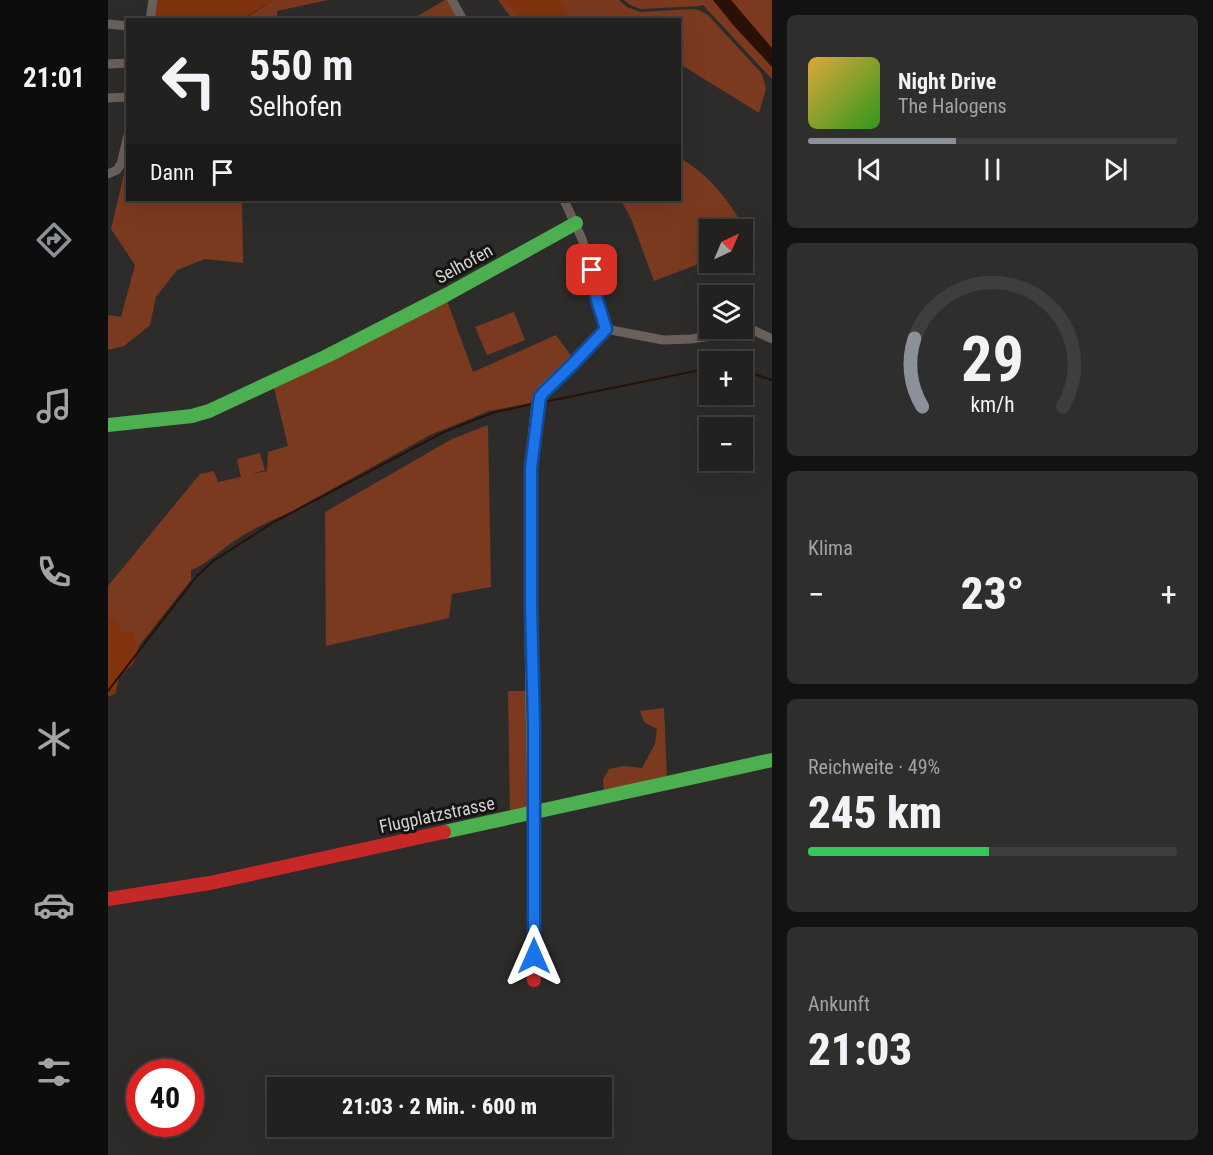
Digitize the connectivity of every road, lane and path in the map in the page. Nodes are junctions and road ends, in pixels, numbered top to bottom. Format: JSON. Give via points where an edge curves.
{"nodes":[{"id":1,"x":153,"y":0,"type":"edge"},
{"id":2,"x":452,"y":0,"type":"edge"},
{"id":3,"x":150,"y":18,"type":"edge"},
{"id":4,"x":463,"y":18,"type":"edge"},
{"id":5,"x":108,"y":24,"type":"edge"},
{"id":6,"x":126,"y":26,"type":"edge"},
{"id":7,"x":126,"y":63,"type":"edge"},
{"id":8,"x":108,"y":64,"type":"edge"},
{"id":9,"x":126,"y":97,"type":"edge"},
{"id":10,"x":108,"y":98,"type":"edge"},
{"id":11,"x":126,"y":143,"type":"edge"},
{"id":12,"x":108,"y":174,"type":"edge"},
{"id":13,"x":565,"y":201,"type":"edge"},
{"id":14,"x":576,"y":223,"type":"junction"},
{"id":15,"x":606,"y":329,"type":"junction"},
{"id":16,"x":772,"y":339,"type":"edge"},
{"id":17,"x":108,"y":425,"type":"edge"},
{"id":18,"x":772,"y":760,"type":"edge"},
{"id":19,"x":533,"y":813,"type":"junction"},
{"id":20,"x":108,"y":899,"type":"edge"},
{"id":21,"x":534,"y":980,"type":"dead end"}],
"edges":[{"from":1,"to":3,"type":"street"},
{"from":2,"to":4,"type":"street"},
{"from":5,"to":6,"type":"street"},
{"from":7,"to":8,"type":"street"},
{"from":9,"to":10,"type":"street"},
{"from":11,"to":12,"type":"street","via":[[121,164]]},
{"from":13,"to":14,"type":"street"},
{"from":14,"to":15,"type":"street"},
{"from":14,"to":17,"type":"street","name":"Selhofen","via":[[446,295],[209,411]]},
{"from":15,"to":16,"type":"street","via":[[663,340],[753,330]]},
{"from":15,"to":19,"type":"street","via":[[544,392],[538,404],[531,479]]},
{"from":18,"to":19,"type":"street","name":"Flugplatzstrasse"},
{"from":19,"to":20,"type":"street","name":"Flugplatzstrasse","via":[[210,883]]},
{"from":19,"to":21,"type":"street"}]}
